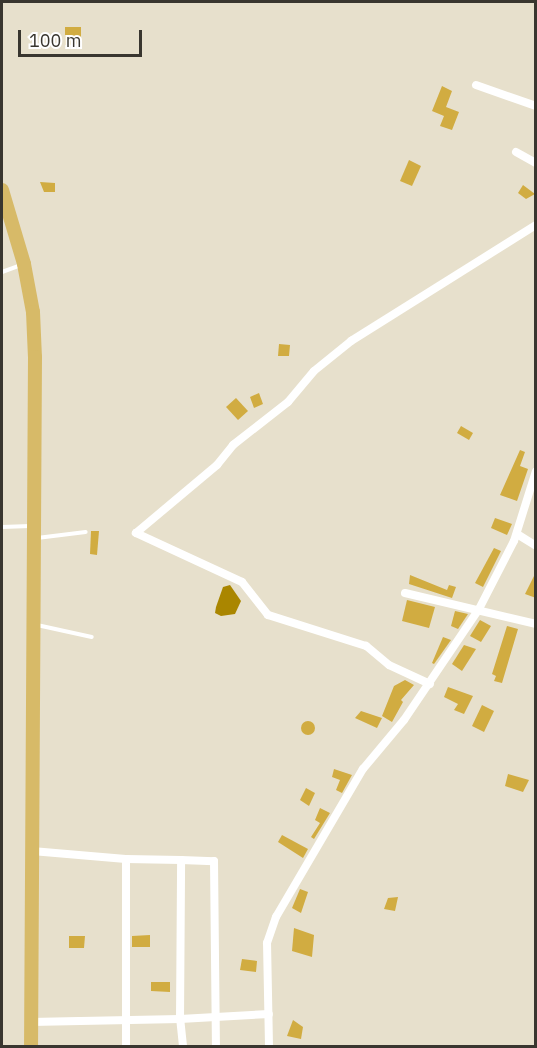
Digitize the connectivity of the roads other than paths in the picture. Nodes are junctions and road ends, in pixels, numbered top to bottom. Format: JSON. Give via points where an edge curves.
{"nodes":[{"id":1,"x":476,"y":85,"type":"dead end"},
{"id":2,"x":536,"y":106,"type":"edge"},
{"id":3,"x":516,"y":152,"type":"dead end"},
{"id":4,"x":536,"y":164,"type":"edge"},
{"id":5,"x":2,"y":190,"type":"edge"},
{"id":6,"x":536,"y":225,"type":"edge"},
{"id":7,"x":24,"y":264,"type":"junction"},
{"id":8,"x":2,"y":272,"type":"edge"},
{"id":9,"x":536,"y":471,"type":"edge"},
{"id":10,"x":2,"y":527,"type":"edge"},
{"id":11,"x":33,"y":532,"type":"junction"},
{"id":12,"x":86,"y":532,"type":"dead end"},
{"id":13,"x":517,"y":534,"type":"junction"},
{"id":14,"x":536,"y":546,"type":"edge"},
{"id":15,"x":405,"y":593,"type":"dead end"},
{"id":16,"x":479,"y":609,"type":"junction"},
{"id":17,"x":33,"y":624,"type":"junction"},
{"id":18,"x":536,"y":624,"type":"edge"},
{"id":19,"x":92,"y":637,"type":"dead end"},
{"id":20,"x":430,"y":684,"type":"junction"},
{"id":21,"x":32,"y":851,"type":"junction"},
{"id":22,"x":126,"y":859,"type":"junction"},
{"id":23,"x":181,"y":860,"type":"junction"},
{"id":24,"x":269,"y":1014,"type":"junction"},
{"id":25,"x":215,"y":1015,"type":"junction"},
{"id":26,"x":125,"y":1018,"type":"junction"},
{"id":27,"x":180,"y":1019,"type":"junction"},
{"id":28,"x":31,"y":1022,"type":"junction"},
{"id":29,"x":31,"y":1047,"type":"edge"},
{"id":30,"x":126,"y":1047,"type":"edge"},
{"id":31,"x":183,"y":1047,"type":"edge"},
{"id":32,"x":216,"y":1047,"type":"edge"},
{"id":33,"x":268,"y":1047,"type":"edge"}],
"edges":[{"from":1,"to":2,"type":"street"},
{"from":3,"to":4,"type":"street"},
{"from":5,"to":7,"type":"highway"},
{"from":6,"to":20,"type":"street","via":[[351,341],[314,371],[288,402],[233,445],[217,465],[136,533],[242,582],[268,615],[366,646],[389,665]]},
{"from":7,"to":8,"type":"lane"},
{"from":7,"to":11,"type":"highway","via":[[33,312]]},
{"from":9,"to":13,"type":"street"},
{"from":10,"to":11,"type":"lane"},
{"from":11,"to":12,"type":"lane"},
{"from":11,"to":17,"type":"highway"},
{"from":13,"to":14,"type":"street"},
{"from":13,"to":16,"type":"street"},
{"from":15,"to":16,"type":"street"},
{"from":16,"to":18,"type":"street"},
{"from":16,"to":20,"type":"street"},
{"from":17,"to":19,"type":"lane"},
{"from":17,"to":21,"type":"highway"},
{"from":20,"to":24,"type":"street","via":[[363,770],[276,917],[267,943]]},
{"from":21,"to":22,"type":"street"},
{"from":21,"to":28,"type":"highway"},
{"from":22,"to":23,"type":"street"},
{"from":22,"to":26,"type":"street"},
{"from":23,"to":25,"type":"street","via":[[214,861]]},
{"from":23,"to":27,"type":"street"},
{"from":24,"to":25,"type":"street"},
{"from":24,"to":33,"type":"street"},
{"from":25,"to":27,"type":"street"},
{"from":25,"to":32,"type":"street"},
{"from":26,"to":27,"type":"street"},
{"from":26,"to":28,"type":"street"},
{"from":26,"to":30,"type":"street"},
{"from":27,"to":31,"type":"street"},
{"from":28,"to":29,"type":"highway"}]}
